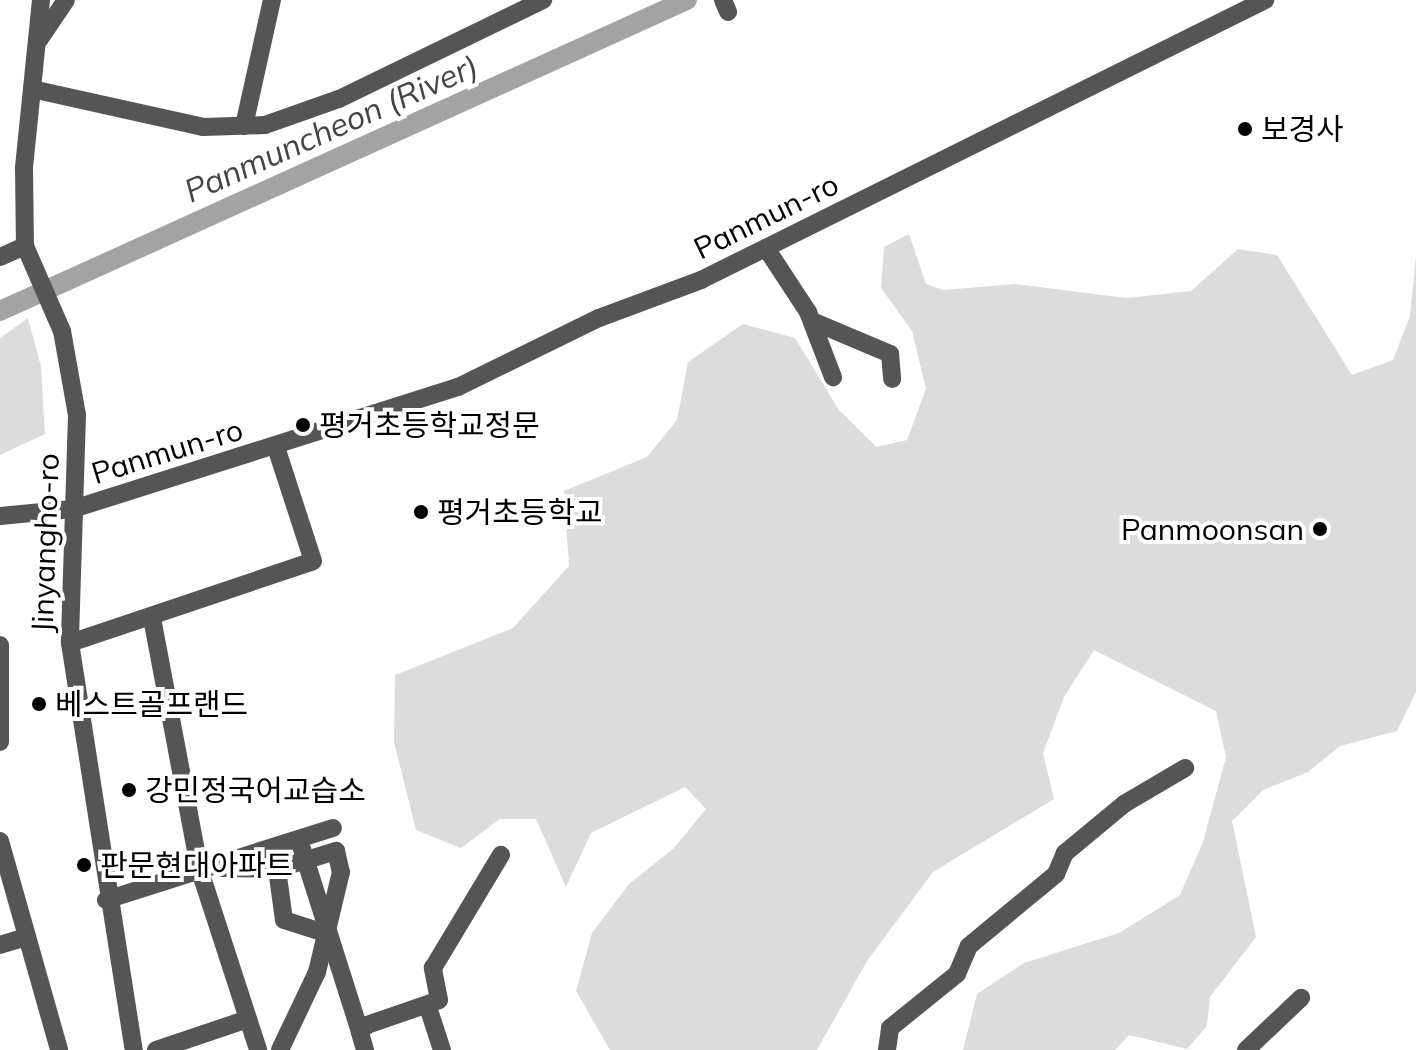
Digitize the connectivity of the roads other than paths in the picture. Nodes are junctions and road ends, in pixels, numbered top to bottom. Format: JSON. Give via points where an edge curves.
{"nodes":[{"id":1,"x":41,"y":0,"type":"edge"},
{"id":2,"x":66,"y":0,"type":"edge"},
{"id":3,"x":272,"y":0,"type":"edge"},
{"id":4,"x":543,"y":0,"type":"edge"},
{"id":5,"x":1265,"y":0,"type":"edge"},
{"id":6,"x":37,"y":42,"type":"junction"},
{"id":7,"x":32,"y":89,"type":"junction"},
{"id":8,"x":244,"y":126,"type":"junction"},
{"id":9,"x":766,"y":248,"type":"junction"},
{"id":10,"x":28,"y":252,"type":"junction"},
{"id":11,"x":0,"y":257,"type":"edge"},
{"id":12,"x":812,"y":321,"type":"junction"},
{"id":13,"x":833,"y":377,"type":"dead end"},
{"id":14,"x":892,"y":379,"type":"dead end"},
{"id":15,"x":276,"y":447,"type":"junction"},
{"id":16,"x":73,"y":509,"type":"junction"},
{"id":17,"x":0,"y":516,"type":"edge"},
{"id":18,"x":152,"y":618,"type":"junction"},
{"id":19,"x":70,"y":643,"type":"junction"},
{"id":20,"x":0,"y":645,"type":"edge"},
{"id":21,"x":0,"y":742,"type":"edge"},
{"id":22,"x":1185,"y":768,"type":"dead end"},
{"id":23,"x":333,"y":828,"type":"dead end"},
{"id":24,"x":299,"y":839,"type":"junction"},
{"id":25,"x":0,"y":841,"type":"edge"},
{"id":26,"x":501,"y":855,"type":"dead end"},
{"id":27,"x":305,"y":861,"type":"junction"},
{"id":28,"x":207,"y":869,"type":"junction"},
{"id":29,"x":277,"y":869,"type":"junction"},
{"id":30,"x":106,"y":900,"type":"junction"},
{"id":31,"x":328,"y":934,"type":"junction"},
{"id":32,"x":27,"y":937,"type":"junction"},
{"id":33,"x":0,"y":945,"type":"edge"},
{"id":34,"x":1301,"y":998,"type":"dead end"},
{"id":35,"x":428,"y":1007,"type":"junction"},
{"id":36,"x":248,"y":1019,"type":"junction"},
{"id":37,"x":363,"y":1041,"type":"edge"},
{"id":38,"x":59,"y":1050,"type":"edge"},
{"id":39,"x":134,"y":1050,"type":"edge"},
{"id":40,"x":156,"y":1050,"type":"edge"},
{"id":41,"x":258,"y":1050,"type":"edge"},
{"id":42,"x":280,"y":1050,"type":"edge"},
{"id":43,"x":442,"y":1050,"type":"edge"},
{"id":44,"x":887,"y":1050,"type":"edge"},
{"id":45,"x":1246,"y":1050,"type":"edge"}],
"edges":[{"from":1,"to":6,"type":"street","name":"Jinyangho-ro"},
{"from":2,"to":6,"type":"street","name":"Jinyangho-ro"},
{"from":3,"to":8,"type":"street"},
{"from":4,"to":8,"type":"street","via":[[311,111]]},
{"from":5,"to":9,"type":"street","name":"Panmun-ro"},
{"from":6,"to":7,"type":"street","name":"Jinyangho-ro"},
{"from":7,"to":8,"type":"street","via":[[203,127]]},
{"from":7,"to":10,"type":"street","name":"Jinyangho-ro"},
{"from":9,"to":12,"type":"street"},
{"from":9,"to":15,"type":"street","name":"Panmun-ro","via":[[468,383]]},
{"from":10,"to":11,"type":"street"},
{"from":10,"to":16,"type":"street","name":"Jinyangho-ro","via":[[53,310],[77,415]]},
{"from":12,"to":13,"type":"street"},
{"from":12,"to":14,"type":"street","via":[[890,354]]},
{"from":15,"to":16,"type":"street","name":"Panmun-ro"},
{"from":15,"to":18,"type":"street","name":"Panmun-ro","via":[[313,561]]},
{"from":16,"to":17,"type":"street","name":"Panmun-ro"},
{"from":16,"to":19,"type":"street","name":"Jinyangho-ro"},
{"from":18,"to":19,"type":"street"},
{"from":18,"to":28,"type":"street"},
{"from":19,"to":30,"type":"street","name":"Jinyangho-ro"},
{"from":20,"to":21,"type":"street"},
{"from":22,"to":44,"type":"street","via":[[1124,804],[1065,853],[1056,874],[969,946],[957,974],[890,1028]]},
{"from":23,"to":24,"type":"street"},
{"from":24,"to":27,"type":"street"},
{"from":24,"to":28,"type":"street"},
{"from":25,"to":32,"type":"street"},
{"from":26,"to":35,"type":"street","via":[[433,968],[439,1000]]},
{"from":27,"to":29,"type":"street"},
{"from":27,"to":31,"type":"street"},
{"from":27,"to":31,"type":"street","via":[[336,851],[348,872]]},
{"from":28,"to":29,"type":"street"},
{"from":28,"to":30,"type":"street"},
{"from":28,"to":36,"type":"street"},
{"from":29,"to":31,"type":"street","via":[[284,920]]},
{"from":30,"to":39,"type":"street","name":"Jinyangho-ro"},
{"from":31,"to":37,"type":"street"},
{"from":31,"to":42,"type":"street"},
{"from":32,"to":33,"type":"street"},
{"from":32,"to":38,"type":"street"},
{"from":34,"to":45,"type":"street"},
{"from":35,"to":37,"type":"street"},
{"from":35,"to":43,"type":"street"},
{"from":36,"to":40,"type":"street"},
{"from":36,"to":41,"type":"street"}]}
